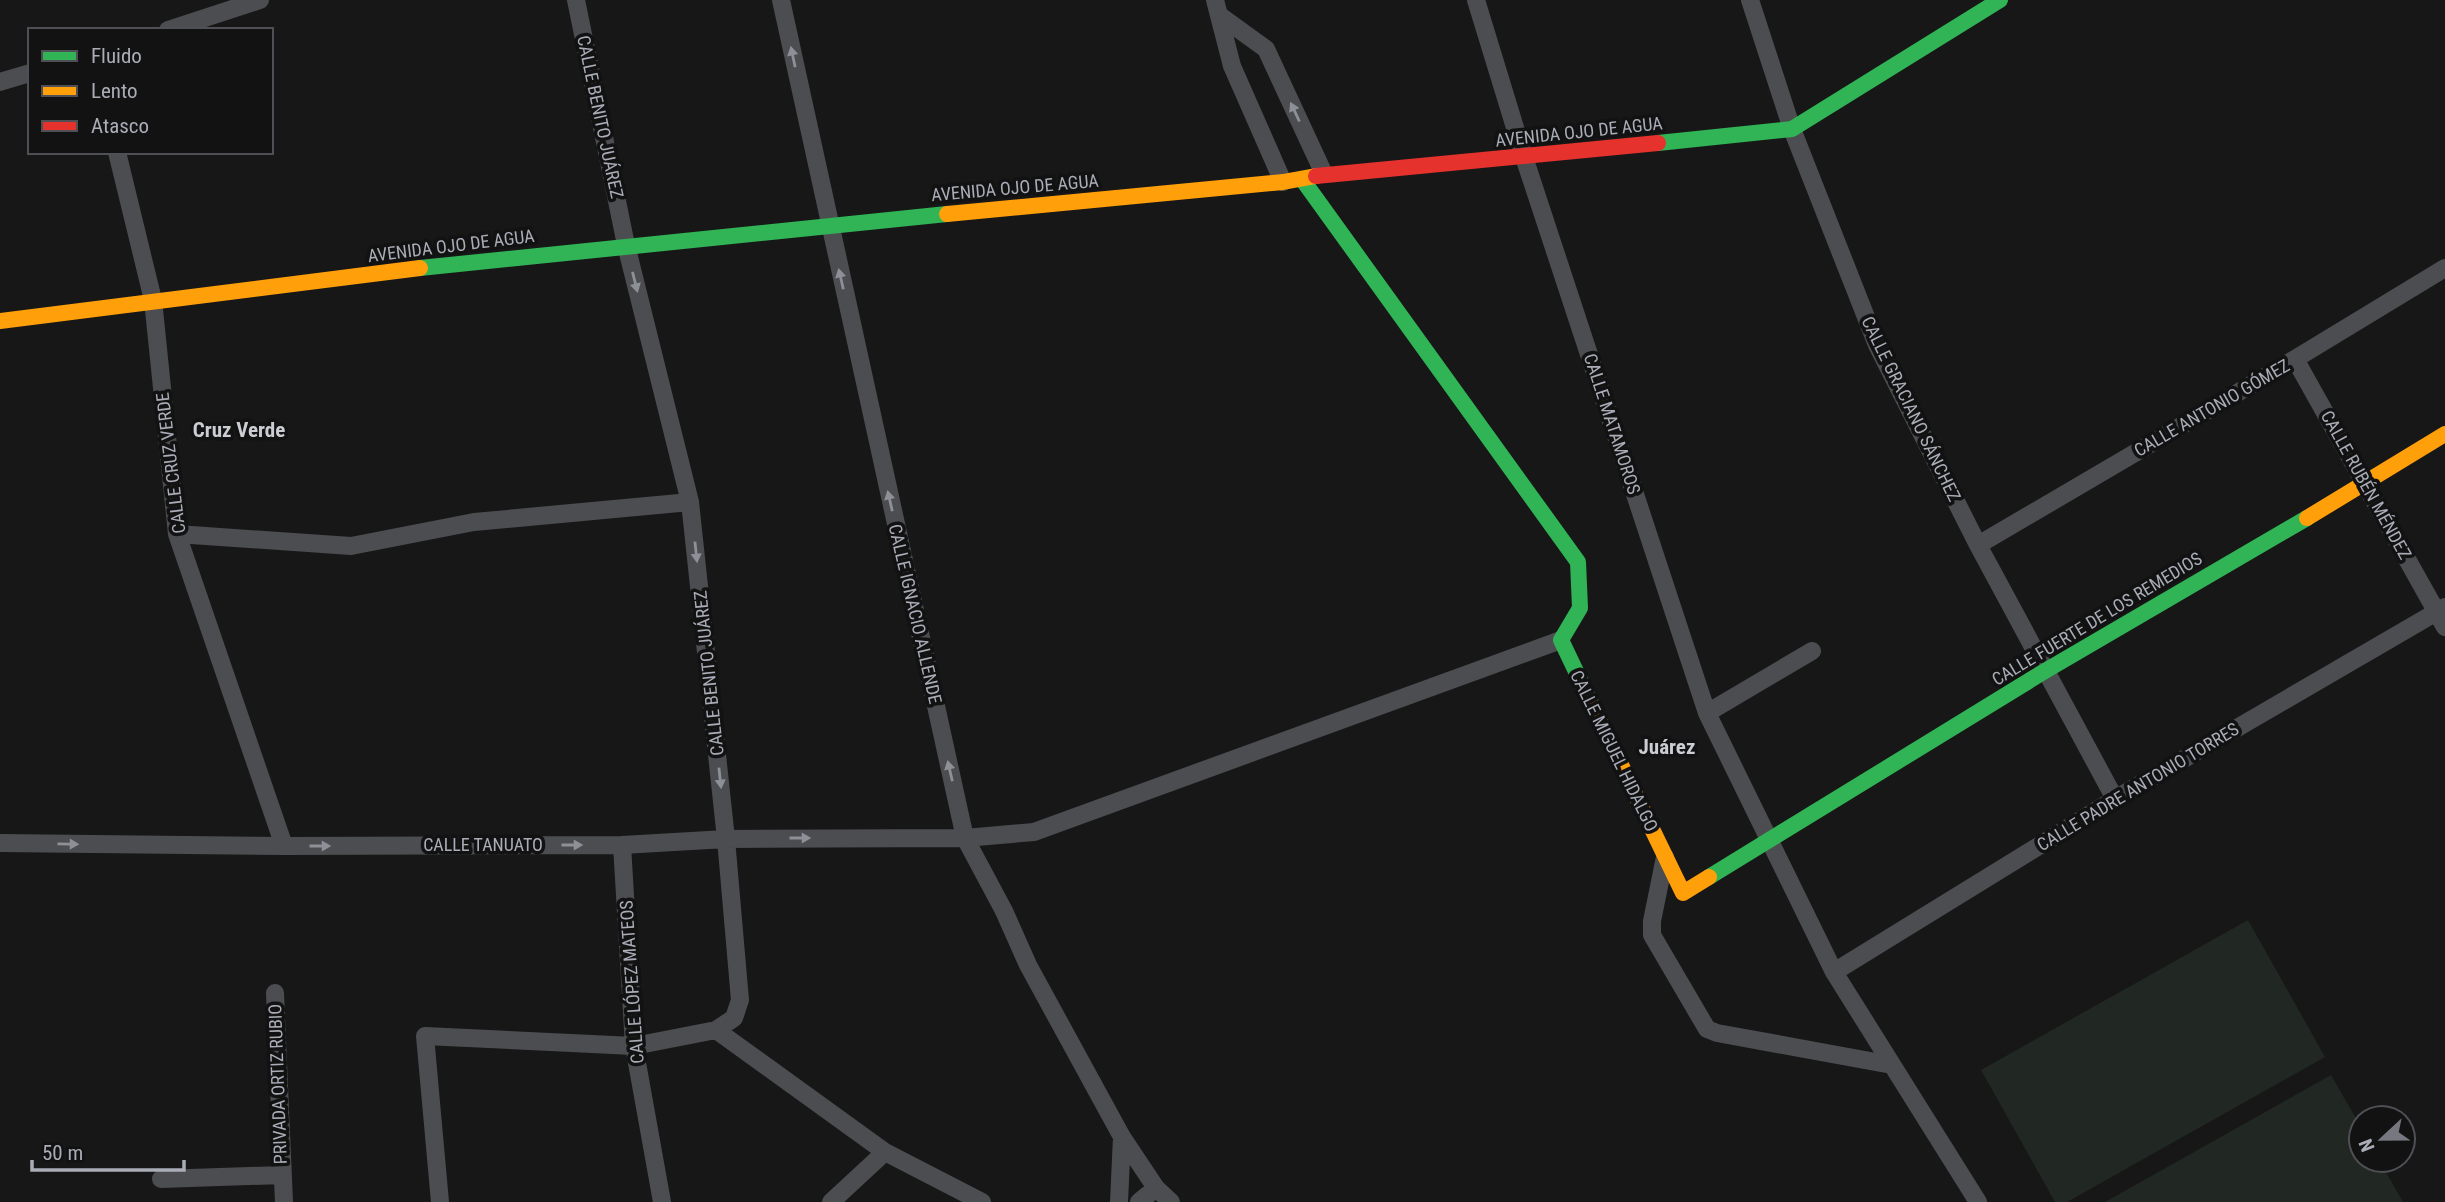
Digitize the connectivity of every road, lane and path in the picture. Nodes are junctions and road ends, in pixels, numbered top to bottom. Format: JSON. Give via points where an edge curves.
{"nodes":[{"id":1,"x":260,"y":0,"type":"edge"},
{"id":2,"x":576,"y":0,"type":"edge"},
{"id":3,"x":781,"y":0,"type":"edge"},
{"id":4,"x":1476,"y":0,"type":"edge"},
{"id":5,"x":1750,"y":0,"type":"edge"},
{"id":6,"x":2000,"y":0,"type":"edge"},
{"id":7,"x":1217,"y":8,"type":"edge"},
{"id":8,"x":174,"y":28,"type":"edge"},
{"id":9,"x":28,"y":74,"type":"edge"},
{"id":10,"x":0,"y":82,"type":"edge"},
{"id":11,"x":1792,"y":129,"type":"junction"},
{"id":12,"x":117,"y":154,"type":"edge"},
{"id":13,"x":1524,"y":157,"type":"junction"},
{"id":14,"x":1324,"y":174,"type":"junction"},
{"id":15,"x":1302,"y":179,"type":"junction"},
{"id":16,"x":1283,"y":182,"type":"junction"},
{"id":17,"x":829,"y":225,"type":"junction"},
{"id":18,"x":626,"y":245,"type":"junction"},
{"id":19,"x":2445,"y":268,"type":"edge"},
{"id":20,"x":153,"y":300,"type":"junction"},
{"id":21,"x":0,"y":321,"type":"edge"},
{"id":22,"x":2295,"y":359,"type":"junction"},
{"id":23,"x":2445,"y":433,"type":"edge"},
{"id":24,"x":2365,"y":484,"type":"junction"},
{"id":25,"x":690,"y":502,"type":"junction"},
{"id":26,"x":177,"y":534,"type":"junction"},
{"id":27,"x":1978,"y":545,"type":"junction"},
{"id":28,"x":2442,"y":615,"type":"edge"},
{"id":29,"x":1560,"y":639,"type":"junction"},
{"id":30,"x":1812,"y":651,"type":"dead end"},
{"id":31,"x":2045,"y":671,"type":"junction"},
{"id":32,"x":1707,"y":713,"type":"junction"},
{"id":33,"x":2115,"y":799,"type":"junction"},
{"id":34,"x":965,"y":838,"type":"junction"},
{"id":35,"x":726,"y":839,"type":"junction"},
{"id":36,"x":1770,"y":839,"type":"junction"},
{"id":37,"x":0,"y":843,"type":"edge"},
{"id":38,"x":622,"y":845,"type":"junction"},
{"id":39,"x":285,"y":846,"type":"junction"},
{"id":40,"x":1665,"y":858,"type":"junction"},
{"id":41,"x":1833,"y":972,"type":"junction"},
{"id":42,"x":275,"y":993,"type":"dead end"},
{"id":43,"x":716,"y":1030,"type":"junction"},
{"id":44,"x":634,"y":1046,"type":"junction"},
{"id":45,"x":1892,"y":1065,"type":"junction"},
{"id":46,"x":1122,"y":1137,"type":"junction"},
{"id":47,"x":885,"y":1152,"type":"junction"},
{"id":48,"x":282,"y":1175,"type":"junction"},
{"id":49,"x":161,"y":1179,"type":"dead end"},
{"id":50,"x":1156,"y":1188,"type":"junction"},
{"id":51,"x":284,"y":1202,"type":"edge"},
{"id":52,"x":440,"y":1202,"type":"edge"},
{"id":53,"x":662,"y":1202,"type":"edge"},
{"id":54,"x":831,"y":1202,"type":"edge"},
{"id":55,"x":982,"y":1202,"type":"edge"},
{"id":56,"x":1119,"y":1202,"type":"edge"},
{"id":57,"x":1139,"y":1202,"type":"edge"},
{"id":58,"x":1171,"y":1202,"type":"edge"},
{"id":59,"x":1978,"y":1202,"type":"edge"}],
"edges":[{"from":1,"to":8,"type":"street"},
{"from":2,"to":18,"type":"street","name":"CALLE BENITO JUÁREZ"},
{"from":17,"to":3,"type":"street","name":"CALLE IGNACIO ALLENDE","one_way":true},
{"from":4,"to":13,"type":"street","name":"CALLE MATAMOROS"},
{"from":5,"to":11,"type":"street","name":"CALLE GRACIANO SÁNCHEZ"},
{"from":6,"to":11,"type":"street","name":"AVENIDA OJO DE AGUA"},
{"from":14,"to":7,"type":"street","one_way":true,"via":[[1266,49]]},
{"from":7,"to":16,"type":"street","via":[[1232,66]]},
{"from":9,"to":10,"type":"street"},
{"from":11,"to":13,"type":"street","name":"AVENIDA OJO DE AGUA"},
{"from":11,"to":27,"type":"street","name":"CALLE GRACIANO SÁNCHEZ","via":[[1877,345]]},
{"from":12,"to":20,"type":"street","name":"CALLE CRUZ VERDE"},
{"from":13,"to":14,"type":"street","name":"AVENIDA OJO DE AGUA"},
{"from":13,"to":32,"type":"street","name":"CALLE MATAMOROS"},
{"from":14,"to":15,"type":"street","name":"AVENIDA OJO DE AGUA"},
{"from":15,"to":16,"type":"street","name":"AVENIDA OJO DE AGUA"},
{"from":15,"to":29,"type":"street","via":[[1578,562],[1580,608]]},
{"from":16,"to":17,"type":"street","name":"AVENIDA OJO DE AGUA"},
{"from":17,"to":18,"type":"street","name":"AVENIDA OJO DE AGUA"},
{"from":34,"to":17,"type":"street","name":"CALLE IGNACIO ALLENDE","one_way":true},
{"from":18,"to":20,"type":"street","name":"AVENIDA OJO DE AGUA"},
{"from":18,"to":25,"type":"street","name":"CALLE BENITO JUÁREZ","one_way":true},
{"from":19,"to":22,"type":"street","name":"CALLE ANTONIO GÓMEZ"},
{"from":20,"to":21,"type":"street","name":"AVENIDA OJO DE AGUA"},
{"from":20,"to":26,"type":"street","name":"CALLE CRUZ VERDE"},
{"from":22,"to":24,"type":"street","name":"CALLE RUBÉN MÉNDEZ"},
{"from":22,"to":27,"type":"street","name":"CALLE ANTONIO GÓMEZ"},
{"from":23,"to":24,"type":"street","name":"CALLE FUERTE DE LOS REMEDIOS"},
{"from":24,"to":28,"type":"street","name":"CALLE RUBÉN MÉNDEZ"},
{"from":24,"to":31,"type":"street","name":"CALLE FUERTE DE LOS REMEDIOS"},
{"from":25,"to":26,"type":"street","via":[[474,522],[351,547]]},
{"from":25,"to":35,"type":"street","name":"CALLE BENITO JUÁREZ","one_way":true},
{"from":26,"to":39,"type":"street","name":"CALLE CRUZ VERDE"},
{"from":27,"to":31,"type":"street","name":"CALLE GRACIANO SÁNCHEZ"},
{"from":28,"to":33,"type":"street","name":"CALLE PADRE ANTONIO TORRES"},
{"from":29,"to":34,"type":"street","name":"CALLE TANUATO","via":[[1034,832]]},
{"from":29,"to":40,"type":"street","name":"CALLE MIGUEL HIDALGO"},
{"from":30,"to":32,"type":"street"},
{"from":31,"to":33,"type":"street","name":"CALLE GRACIANO SÁNCHEZ"},
{"from":31,"to":36,"type":"street","name":"CALLE FUERTE DE LOS REMEDIOS"},
{"from":32,"to":36,"type":"street","name":"CALLE MATAMOROS"},
{"from":33,"to":41,"type":"street","name":"CALLE PADRE ANTONIO TORRES"},
{"from":35,"to":34,"type":"street","name":"CALLE TANUATO","one_way":true},
{"from":34,"to":46,"type":"street","name":"CALLE IGNACIO ALLENDE"},
{"from":35,"to":38,"type":"street","name":"CALLE TANUATO"},
{"from":35,"to":43,"type":"street","name":"CALLE BENITO JUÁREZ","via":[[740,1000],[734,1018]]},
{"from":36,"to":40,"type":"street","name":"CALLE MIGUEL HIDALGO","via":[[1683,893]]},
{"from":36,"to":41,"type":"street"},
{"from":37,"to":39,"type":"street","name":"CALLE TANUATO","one_way":true},
{"from":39,"to":38,"type":"street","name":"CALLE TANUATO","one_way":true},
{"from":38,"to":44,"type":"street","name":"CALLE LÓPEZ MATEOS"},
{"from":40,"to":45,"type":"street","via":[[1653,935],[1707,1029]]},
{"from":41,"to":45,"type":"street"},
{"from":42,"to":48,"type":"street","name":"PRIVADA ORTIZ RUBIO"},
{"from":43,"to":44,"type":"street"},
{"from":43,"to":47,"type":"street"},
{"from":44,"to":52,"type":"street","via":[[425,1036]]},
{"from":44,"to":53,"type":"street","name":"CALLE LÓPEZ MATEOS"},
{"from":45,"to":59,"type":"street"},
{"from":46,"to":50,"type":"street","name":"CALLE IGNACIO ALLENDE"},
{"from":46,"to":56,"type":"street"},
{"from":47,"to":54,"type":"street"},
{"from":47,"to":55,"type":"street"},
{"from":48,"to":49,"type":"street","name":"PRIVADA ORTIZ RUBIO"},
{"from":48,"to":51,"type":"street","name":"PRIVADA ORTIZ RUBIO"},
{"from":50,"to":57,"type":"street"},
{"from":50,"to":58,"type":"street","name":"CALLE IGNACIO ALLENDE"}]}
